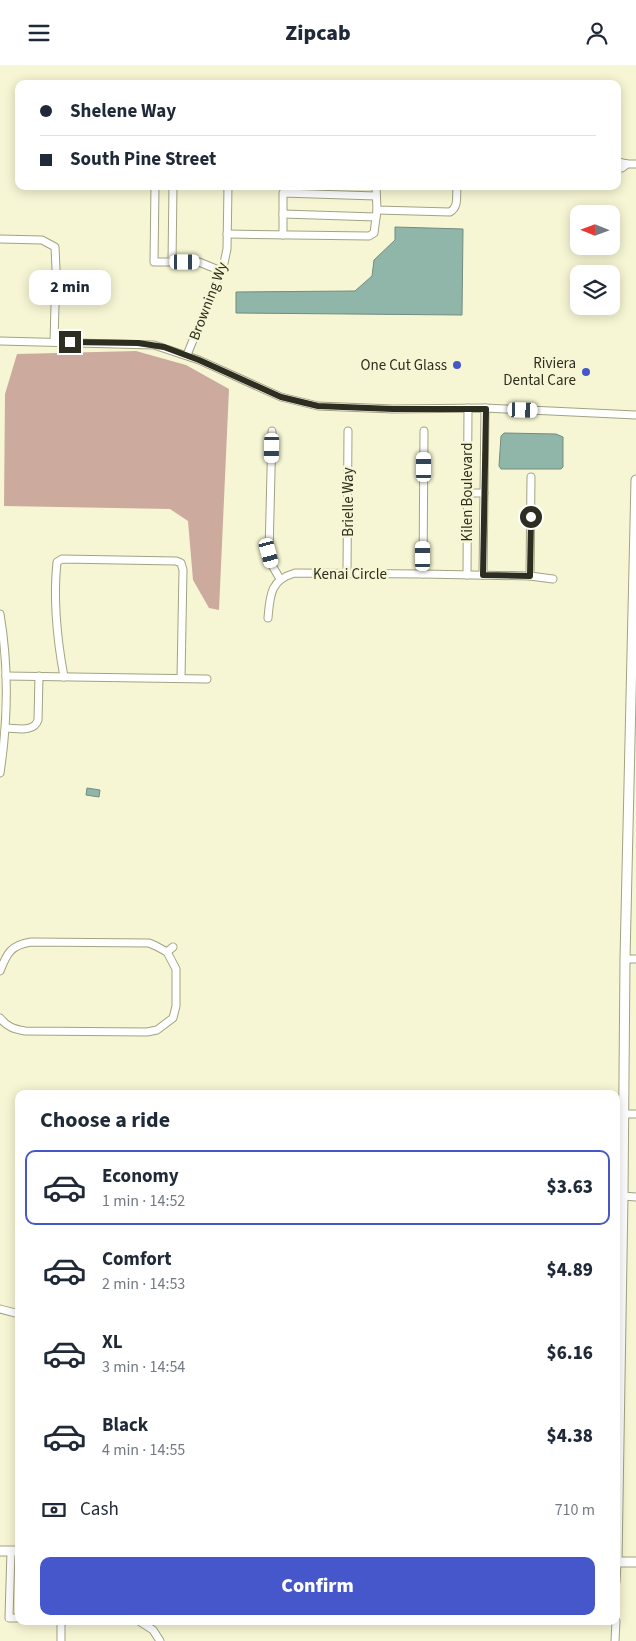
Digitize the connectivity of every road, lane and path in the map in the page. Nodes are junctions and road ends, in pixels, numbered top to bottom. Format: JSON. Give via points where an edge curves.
{"nodes":[{"id":1,"x":621,"y":163,"type":"edge"},
{"id":2,"x":636,"y":164,"type":"edge"},
{"id":3,"x":627,"y":165,"type":"junction"},
{"id":4,"x":621,"y":168,"type":"edge"},
{"id":5,"x":155,"y":190,"type":"edge"},
{"id":6,"x":173,"y":190,"type":"edge"},
{"id":7,"x":228,"y":190,"type":"edge"},
{"id":8,"x":376,"y":190,"type":"edge"},
{"id":9,"x":457,"y":190,"type":"edge"},
{"id":10,"x":376,"y":196,"type":"junction"},
{"id":11,"x":377,"y":213,"type":"junction"},
{"id":12,"x":283,"y":214,"type":"junction"},
{"id":13,"x":228,"y":234,"type":"junction"},
{"id":14,"x":283,"y":235,"type":"junction"},
{"id":15,"x":0,"y":239,"type":"edge"},
{"id":16,"x":172,"y":262,"type":"junction"},
{"id":17,"x":221,"y":271,"type":"junction"},
{"id":18,"x":0,"y":341,"type":"edge"},
{"id":19,"x":54,"y":341,"type":"junction"},
{"id":20,"x":187,"y":355,"type":"junction"},
{"id":21,"x":468,"y":409,"type":"junction"},
{"id":22,"x":486,"y":409,"type":"junction"},
{"id":23,"x":636,"y":415,"type":"edge"},
{"id":24,"x":272,"y":431,"type":"dead end"},
{"id":25,"x":348,"y":431,"type":"dead end"},
{"id":26,"x":424,"y":431,"type":"dead end"},
{"id":27,"x":531,"y":477,"type":"dead end"},
{"id":28,"x":636,"y":481,"type":"edge"},
{"id":29,"x":467,"y":493,"type":"junction"},
{"id":30,"x":484,"y":493,"type":"junction"},
{"id":31,"x":347,"y":573,"type":"junction"},
{"id":32,"x":423,"y":574,"type":"junction"},
{"id":33,"x":467,"y":575,"type":"junction"},
{"id":34,"x":483,"y":575,"type":"junction"},
{"id":35,"x":530,"y":576,"type":"junction"},
{"id":36,"x":280,"y":579,"type":"junction"},
{"id":37,"x":553,"y":579,"type":"dead end"},
{"id":38,"x":0,"y":615,"type":"edge"},
{"id":39,"x":268,"y":618,"type":"dead end"},
{"id":40,"x":6,"y":676,"type":"junction"},
{"id":41,"x":39,"y":676,"type":"junction"},
{"id":42,"x":64,"y":677,"type":"junction"},
{"id":43,"x":181,"y":679,"type":"junction"},
{"id":44,"x":208,"y":679,"type":"dead end"},
{"id":45,"x":6,"y":728,"type":"junction"},
{"id":46,"x":0,"y":773,"type":"edge"},
{"id":47,"x":632,"y":800,"type":"edge"},
{"id":48,"x":625,"y":959,"type":"junction"},
{"id":49,"x":636,"y":959,"type":"edge"},
{"id":50,"x":0,"y":971,"type":"edge"},
{"id":51,"x":0,"y":1019,"type":"edge"},
{"id":52,"x":623,"y":1114,"type":"junction"},
{"id":53,"x":636,"y":1114,"type":"edge"},
{"id":54,"x":623,"y":1196,"type":"junction"},
{"id":55,"x":636,"y":1197,"type":"edge"},
{"id":56,"x":0,"y":1309,"type":"edge"},
{"id":57,"x":15,"y":1313,"type":"edge"},
{"id":58,"x":620,"y":1353,"type":"edge"},
{"id":59,"x":0,"y":1551,"type":"edge"},
{"id":60,"x":15,"y":1551,"type":"edge"},
{"id":61,"x":620,"y":1562,"type":"edge"},
{"id":62,"x":636,"y":1562,"type":"edge"},
{"id":63,"x":0,"y":1618,"type":"edge"},
{"id":64,"x":9,"y":1618,"type":"junction"},
{"id":65,"x":15,"y":1618,"type":"edge"},
{"id":66,"x":61,"y":1625,"type":"edge"},
{"id":67,"x":145,"y":1625,"type":"edge"},
{"id":68,"x":616,"y":1625,"type":"edge"},
{"id":69,"x":61,"y":1641,"type":"edge"},
{"id":70,"x":160,"y":1641,"type":"edge"},
{"id":71,"x":615,"y":1641,"type":"edge"}],
"edges":[{"from":1,"to":3,"type":"street"},
{"from":2,"to":3,"type":"street"},
{"from":3,"to":4,"type":"street"},
{"from":5,"to":16,"type":"street","via":[[154,263]]},
{"from":6,"to":16,"type":"street"},
{"from":7,"to":13,"type":"street","name":"Browning Wy"},
{"from":8,"to":10,"type":"street"},
{"from":9,"to":11,"type":"street","via":[[456,205],[450,212]]},
{"from":10,"to":11,"type":"street"},
{"from":10,"to":12,"type":"street","via":[[283,193]]},
{"from":11,"to":12,"type":"street"},
{"from":11,"to":14,"type":"street","via":[[374,233],[369,236]]},
{"from":12,"to":14,"type":"street"},
{"from":13,"to":14,"type":"street"},
{"from":13,"to":17,"type":"street","name":"Browning Wy"},
{"from":15,"to":19,"type":"street","via":[[42,240],[55,247]]},
{"from":16,"to":17,"type":"street","via":[[199,262]]},
{"from":17,"to":20,"type":"street","name":"Browning Wy"},
{"from":18,"to":19,"type":"street"},
{"from":19,"to":20,"type":"street","via":[[138,343]]},
{"from":20,"to":21,"type":"street","via":[[281,397],[318,406]]},
{"from":21,"to":22,"type":"street"},
{"from":21,"to":29,"type":"street","name":"Kilen Boulevard"},
{"from":22,"to":23,"type":"street"},
{"from":22,"to":30,"type":"street","name":"Kilen Boulevard"},
{"from":24,"to":36,"type":"street","via":[[269,553]]},
{"from":25,"to":31,"type":"street","name":"Brielle Way"},
{"from":26,"to":32,"type":"street"},
{"from":27,"to":35,"type":"street"},
{"from":28,"to":47,"type":"street"},
{"from":29,"to":30,"type":"street"},
{"from":29,"to":33,"type":"street","name":"Kilen Boulevard"},
{"from":30,"to":34,"type":"street","name":"Kilen Boulevard"},
{"from":31,"to":32,"type":"street","name":"Kenai Circle"},
{"from":31,"to":36,"type":"street","name":"Kenai Circle","via":[[295,573]]},
{"from":32,"to":33,"type":"street","name":"Kenai Circle"},
{"from":33,"to":34,"type":"street","name":"Kenai Circle"},
{"from":34,"to":35,"type":"street","name":"Kenai Circle"},
{"from":35,"to":37,"type":"street","name":"Kenai Circle"},
{"from":36,"to":39,"type":"street","via":[[270,596]]},
{"from":38,"to":40,"type":"street"},
{"from":40,"to":41,"type":"street"},
{"from":40,"to":45,"type":"street"},
{"from":41,"to":42,"type":"street"},
{"from":41,"to":45,"type":"street","via":[[36,725],[30,729]]},
{"from":42,"to":43,"type":"street"},
{"from":42,"to":43,"type":"street","via":[[57,628],[56,570],[57,562],[62,559],[182,563]]},
{"from":43,"to":44,"type":"street"},
{"from":45,"to":46,"type":"street"},
{"from":47,"to":48,"type":"street"},
{"from":48,"to":49,"type":"street"},
{"from":48,"to":52,"type":"street"},
{"from":50,"to":51,"type":"street","via":[[11,949],[30,941],[149,943],[170,949],[176,969],[176,1006],[168,1027],[147,1032],[25,1031],[13,1029]]},
{"from":52,"to":53,"type":"street"},
{"from":52,"to":54,"type":"street"},
{"from":54,"to":55,"type":"street"},
{"from":54,"to":58,"type":"street"},
{"from":56,"to":57,"type":"street"},
{"from":59,"to":60,"type":"street"},
{"from":60,"to":64,"type":"street"},
{"from":61,"to":62,"type":"street"},
{"from":63,"to":64,"type":"street"},
{"from":64,"to":65,"type":"street"},
{"from":66,"to":69,"type":"street"},
{"from":67,"to":70,"type":"street"},
{"from":68,"to":71,"type":"street"}]}
